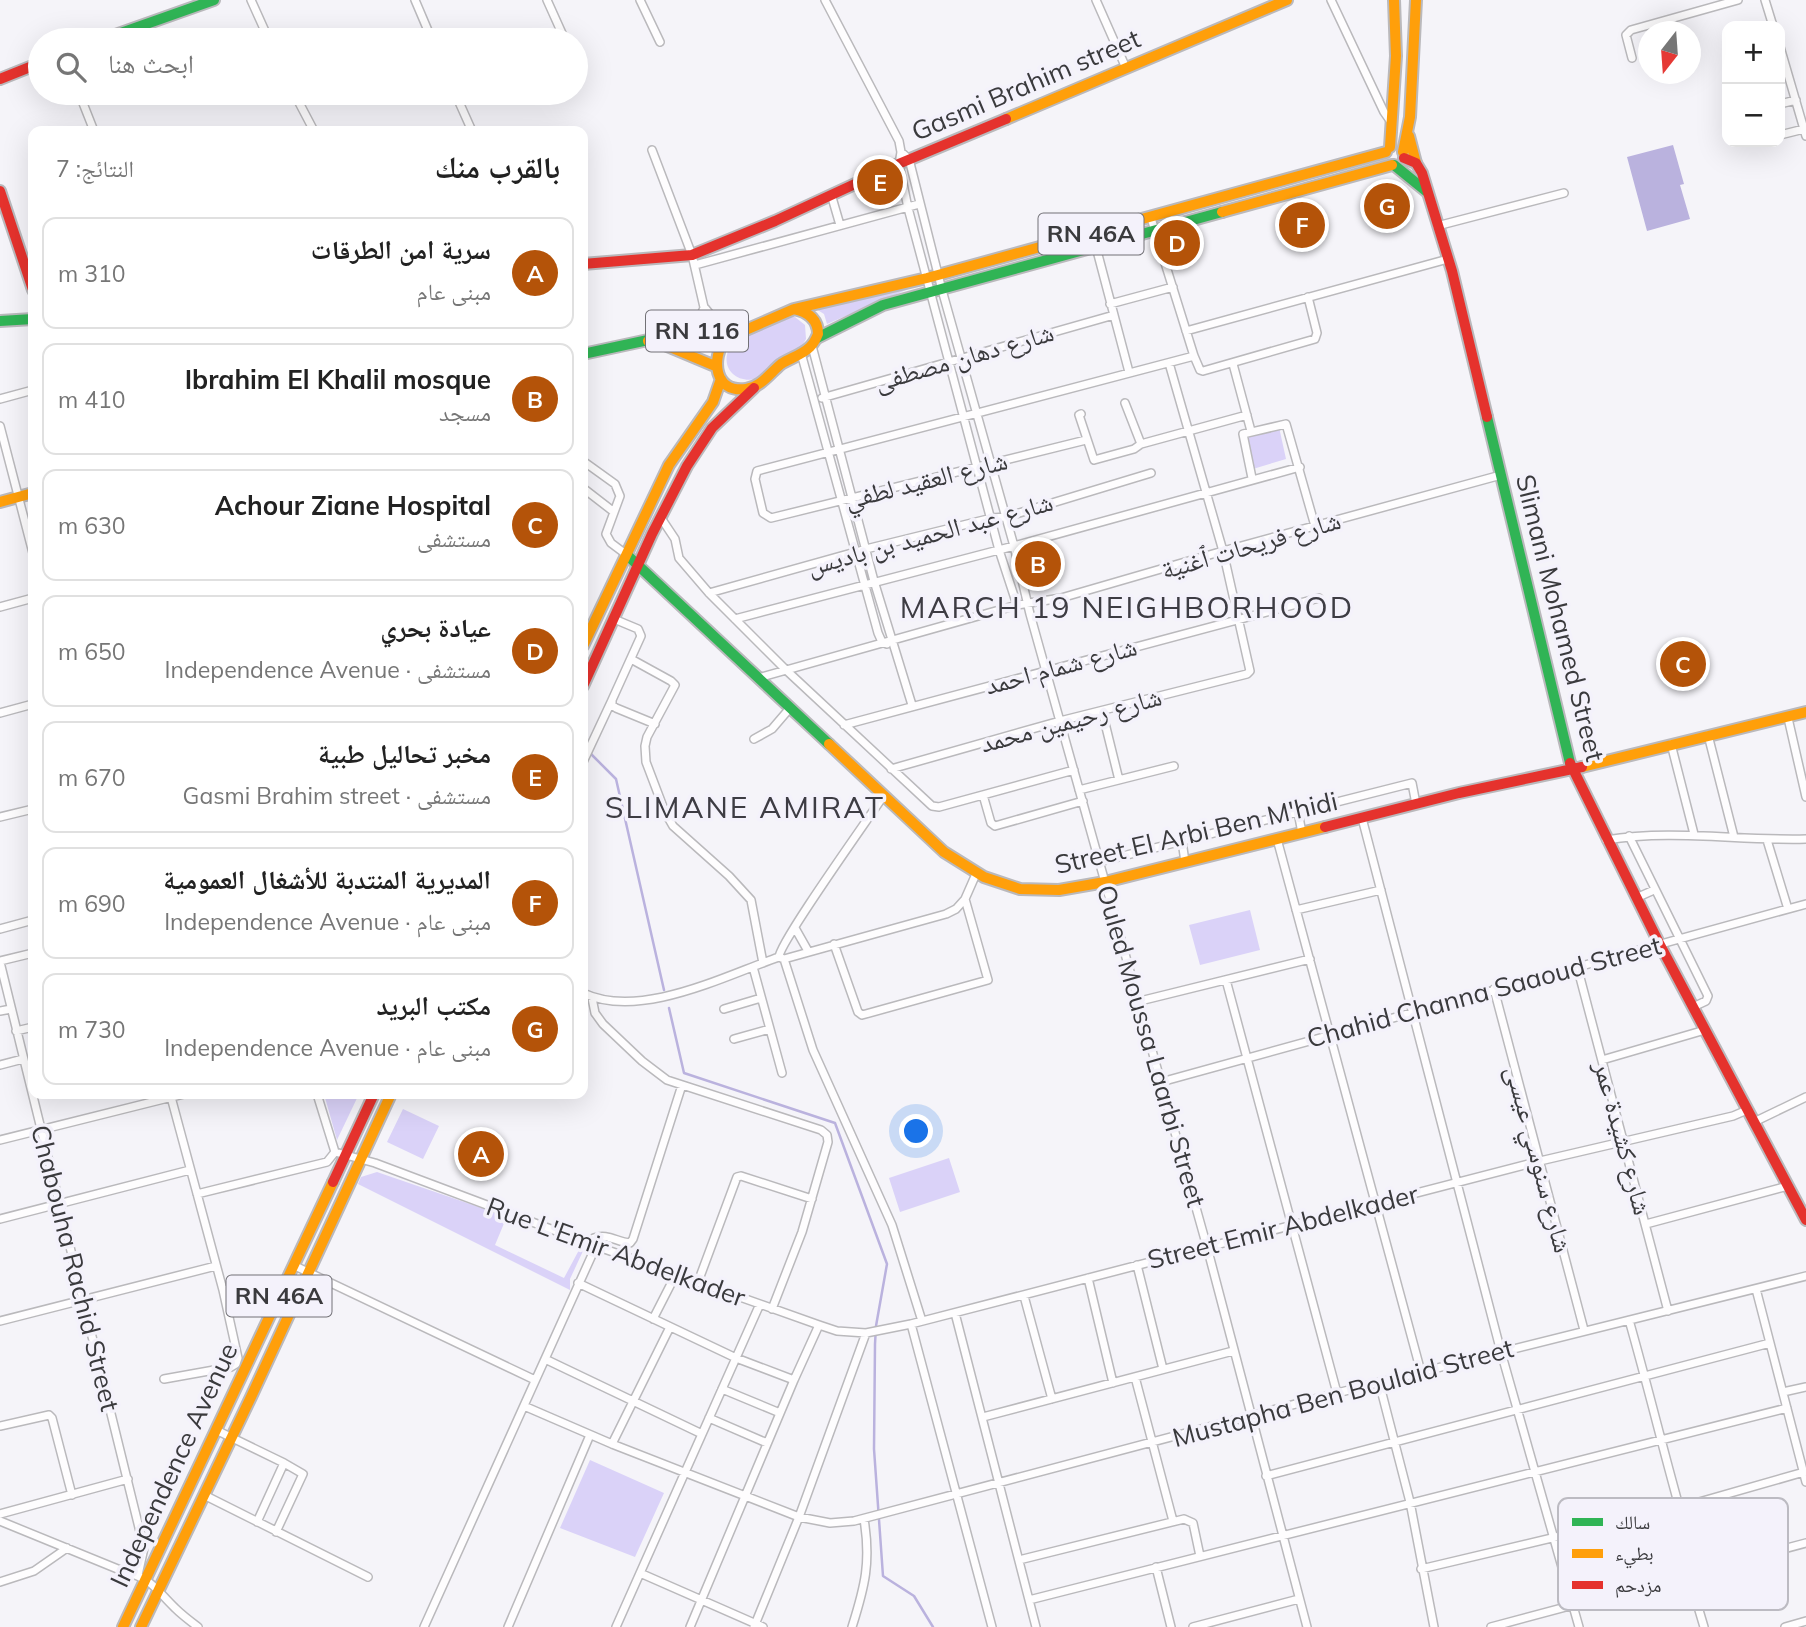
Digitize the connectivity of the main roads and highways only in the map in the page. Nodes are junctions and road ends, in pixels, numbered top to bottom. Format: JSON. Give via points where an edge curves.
{"nodes":[{"id":1,"x":1287,"y":0,"type":"edge"},
{"id":2,"x":1416,"y":0,"type":"edge"},
{"id":3,"x":209,"y":1,"type":"edge"},
{"id":4,"x":1394,"y":2,"type":"edge"},
{"id":5,"x":134,"y":28,"type":"edge"},
{"id":6,"x":28,"y":68,"type":"edge"},
{"id":7,"x":0,"y":78,"type":"edge"},
{"id":8,"x":1392,"y":124,"type":"junction"},
{"id":9,"x":1408,"y":132,"type":"junction"},
{"id":10,"x":1388,"y":150,"type":"junction"},
{"id":11,"x":1404,"y":155,"type":"junction"},
{"id":12,"x":1356,"y":161,"type":"junction"},
{"id":13,"x":1416,"y":163,"type":"junction"},
{"id":14,"x":1393,"y":165,"type":"junction"},
{"id":15,"x":0,"y":191,"type":"edge"},
{"id":16,"x":1426,"y":191,"type":"junction"},
{"id":17,"x":588,"y":264,"type":"edge"},
{"id":18,"x":28,"y":275,"type":"edge"},
{"id":19,"x":794,"y":309,"type":"junction"},
{"id":20,"x":28,"y":319,"type":"edge"},
{"id":21,"x":0,"y":321,"type":"edge"},
{"id":22,"x":753,"y":328,"type":"junction"},
{"id":23,"x":641,"y":339,"type":"junction"},
{"id":24,"x":815,"y":342,"type":"junction"},
{"id":25,"x":588,"y":353,"type":"edge"},
{"id":26,"x":715,"y":366,"type":"junction"},
{"id":27,"x":721,"y":379,"type":"junction"},
{"id":28,"x":754,"y":388,"type":"junction"},
{"id":29,"x":28,"y":494,"type":"edge"},
{"id":30,"x":0,"y":502,"type":"edge"},
{"id":31,"x":627,"y":555,"type":"junction"},
{"id":32,"x":638,"y":565,"type":"junction"},
{"id":33,"x":588,"y":636,"type":"edge"},
{"id":34,"x":588,"y":676,"type":"edge"},
{"id":35,"x":1806,"y":712,"type":"edge"},
{"id":36,"x":1572,"y":769,"type":"junction"},
{"id":37,"x":371,"y":1099,"type":"edge"},
{"id":38,"x":389,"y":1099,"type":"edge"},
{"id":39,"x":1806,"y":1220,"type":"edge"},
{"id":40,"x":123,"y":1627,"type":"edge"},
{"id":41,"x":141,"y":1627,"type":"edge"}],
"edges":[{"from":1,"to":17,"type":"main road","name":"Gasmi Brahim street","via":[[903,158],[693,260]]},
{"from":2,"to":9,"type":"main road"},
{"from":3,"to":5,"type":"main road"},
{"from":4,"to":8,"type":"main road","via":[[1398,64]]},
{"from":6,"to":7,"type":"main road"},
{"from":8,"to":10,"type":"main road"},
{"from":8,"to":12,"type":"main road","via":[[1377,146]]},
{"from":9,"to":11,"type":"main road"},
{"from":9,"to":13,"type":"main road","name":"Slimani Mohamed Street"},
{"from":10,"to":11,"type":"main road","via":[[1396,146]]},
{"from":10,"to":12,"type":"main road","number":"RN 46A"},
{"from":10,"to":14,"type":"main road","via":[[1387,161]]},
{"from":11,"to":13,"type":"main road"},
{"from":11,"to":14,"type":"main road"},
{"from":12,"to":19,"type":"main road","number":"RN 46A"},
{"from":13,"to":16,"type":"main road","name":"Slimani Mohamed Street"},
{"from":14,"to":16,"type":"main road"},
{"from":14,"to":24,"type":"main road","number":"RN 46A","via":[[883,305]]},
{"from":15,"to":18,"type":"main road"},
{"from":16,"to":36,"type":"main road","name":"Slimani Mohamed Street","via":[[1448,259]]},
{"from":19,"to":22,"type":"main road"},
{"from":19,"to":24,"type":"main road","via":[[810,313],[815,320]]},
{"from":20,"to":21,"type":"main road"},
{"from":22,"to":23,"type":"main road","number":"RN 116"},
{"from":22,"to":26,"type":"main road","via":[[725,339]]},
{"from":23,"to":25,"type":"main road","number":"RN 116"},
{"from":23,"to":26,"type":"main road","number":"RN 116"},
{"from":24,"to":28,"type":"main road"},
{"from":26,"to":27,"type":"main road"},
{"from":27,"to":28,"type":"main road","via":[[732,388]]},
{"from":27,"to":31,"type":"main road","via":[[713,402],[670,465]]},
{"from":28,"to":32,"type":"main road","via":[[712,428],[687,466]]},
{"from":29,"to":30,"type":"main road"},
{"from":31,"to":32,"type":"main road","name":"Street El Arbi Ben M'hidi"},
{"from":31,"to":33,"type":"main road"},
{"from":32,"to":34,"type":"main road"},
{"from":32,"to":36,"type":"main road","name":"Street El Arbi Ben M'hidi","via":[[944,852],[976,874],[1009,888],[1059,891],[1105,882]]},
{"from":35,"to":36,"type":"main road","name":"Street El Arbi Ben M'hidi"},
{"from":36,"to":39,"type":"main road","name":"Slimani Mohamed Street"},
{"from":37,"to":40,"type":"main road","name":"Independence Avenue","number":"RN 46A","via":[[340,1153],[284,1285],[142,1577]]},
{"from":38,"to":41,"type":"main road","name":"Independence Avenue","number":"RN 46A"}]}
